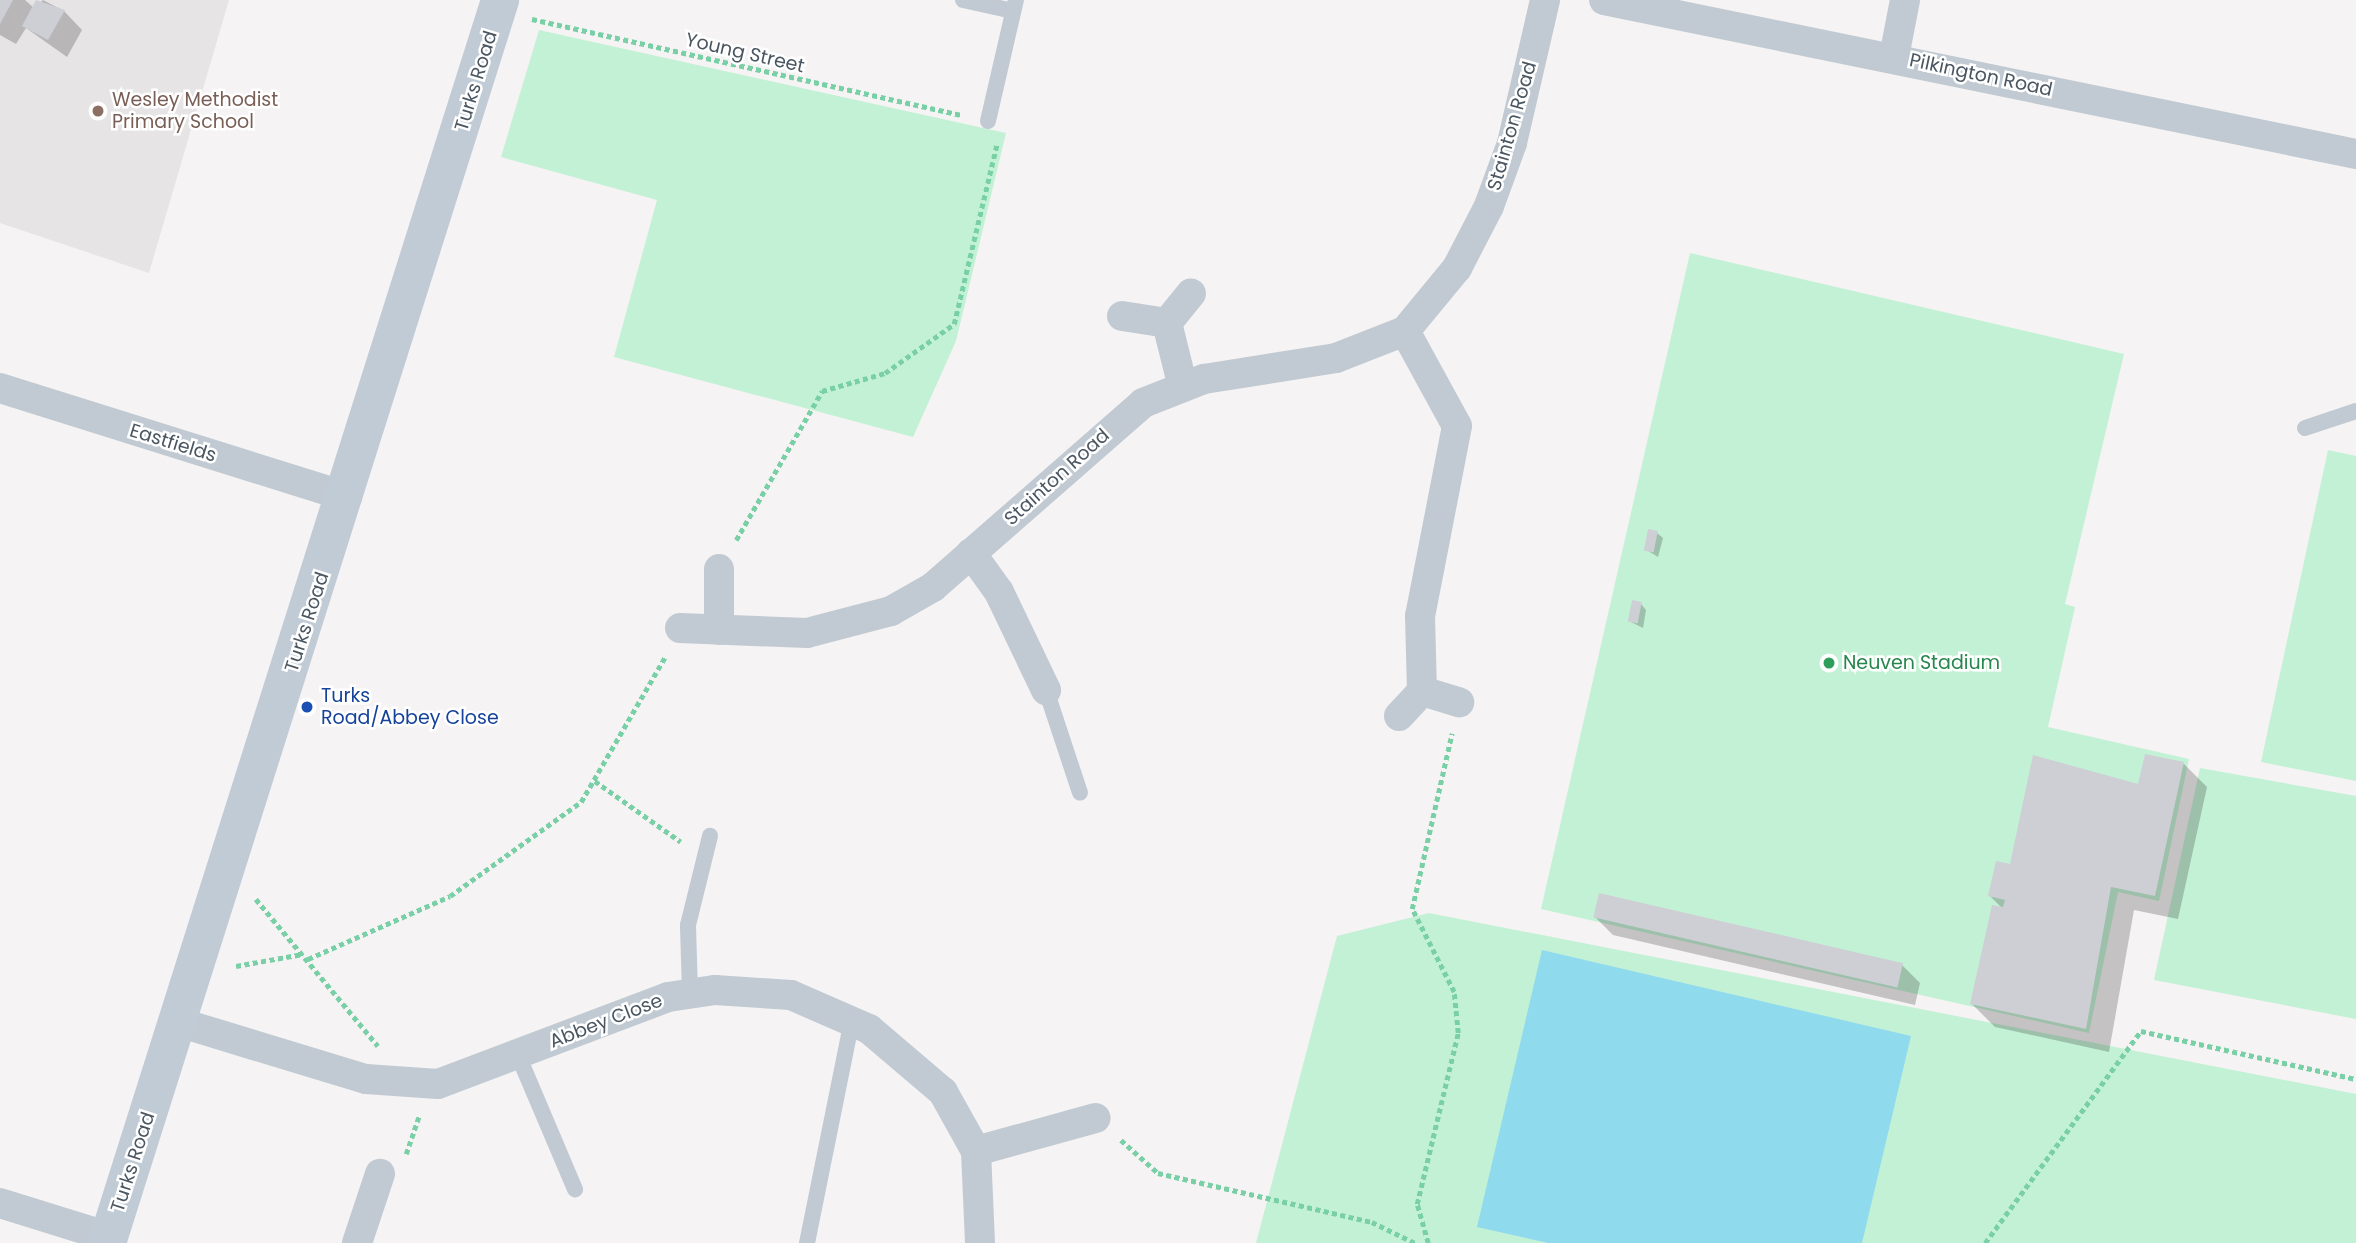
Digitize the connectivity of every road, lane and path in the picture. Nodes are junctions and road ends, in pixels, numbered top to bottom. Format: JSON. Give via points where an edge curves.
{"nodes":[{"id":1,"x":963,"y":0,"type":"edge"},
{"id":2,"x":1545,"y":0,"type":"edge"},
{"id":3,"x":1604,"y":0,"type":"edge"},
{"id":4,"x":1905,"y":0,"type":"edge"},
{"id":5,"x":499,"y":6,"type":"edge"},
{"id":6,"x":1015,"y":6,"type":"edge"},
{"id":7,"x":1894,"y":57,"type":"junction"},
{"id":8,"x":988,"y":121,"type":"junction"},
{"id":9,"x":2356,"y":154,"type":"edge"},
{"id":10,"x":1191,"y":293,"type":"dead end"},
{"id":11,"x":1122,"y":316,"type":"dead end"},
{"id":12,"x":1167,"y":323,"type":"junction"},
{"id":13,"x":1405,"y":331,"type":"junction"},
{"id":14,"x":1183,"y":387,"type":"junction"},
{"id":15,"x":0,"y":388,"type":"edge"},
{"id":16,"x":2356,"y":411,"type":"edge"},
{"id":17,"x":2305,"y":428,"type":"dead end"},
{"id":18,"x":347,"y":497,"type":"junction"},
{"id":19,"x":971,"y":554,"type":"junction"},
{"id":20,"x":719,"y":569,"type":"joint"},
{"id":21,"x":680,"y":628,"type":"joint"},
{"id":22,"x":719,"y":630,"type":"junction"},
{"id":23,"x":1046,"y":691,"type":"joint"},
{"id":24,"x":1422,"y":691,"type":"junction"},
{"id":25,"x":1460,"y":702,"type":"joint"},
{"id":26,"x":1399,"y":716,"type":"dead end"},
{"id":27,"x":595,"y":781,"type":"junction"},
{"id":28,"x":1080,"y":793,"type":"dead end"},
{"id":29,"x":710,"y":836,"type":"dead end"},
{"id":30,"x":705,"y":858,"type":"junction"},
{"id":31,"x":228,"y":867,"type":"junction"},
{"id":32,"x":304,"y":954,"type":"junction"},
{"id":33,"x":308,"y":959,"type":"junction"},
{"id":34,"x":194,"y":973,"type":"junction"},
{"id":35,"x":690,"y":994,"type":"junction"},
{"id":36,"x":852,"y":1020,"type":"junction"},
{"id":37,"x":178,"y":1022,"type":"junction"},
{"id":38,"x":517,"y":1055,"type":"junction"},
{"id":39,"x":2356,"y":1079,"type":"edge"},
{"id":40,"x":415,"y":1085,"type":"junction"},
{"id":41,"x":1096,"y":1118,"type":"joint"},
{"id":42,"x":976,"y":1151,"type":"junction"},
{"id":43,"x":380,"y":1174,"type":"joint"},
{"id":44,"x":575,"y":1188,"type":"dead end"},
{"id":45,"x":0,"y":1203,"type":"edge"},
{"id":46,"x":108,"y":1240,"type":"edge"},
{"id":47,"x":357,"y":1243,"type":"edge"},
{"id":48,"x":807,"y":1243,"type":"edge"},
{"id":49,"x":981,"y":1243,"type":"edge"},
{"id":50,"x":1415,"y":1243,"type":"edge"},
{"id":51,"x":1428,"y":1243,"type":"edge"},
{"id":52,"x":1985,"y":1243,"type":"edge"}],
"edges":[{"from":1,"to":6,"type":"lane"},
{"from":2,"to":13,"type":"street","name":"Stainton Road","via":[[1512,143],[1489,206],[1457,268]]},
{"from":3,"to":7,"type":"street","name":"Pilkington Road"},
{"from":4,"to":7,"type":"street"},
{"from":5,"to":8,"type":"path","name":"Young Street"},
{"from":5,"to":18,"type":"street","name":"Turks Road"},
{"from":6,"to":8,"type":"lane"},
{"from":7,"to":9,"type":"street","name":"Pilkington Road"},
{"from":8,"to":20,"type":"path","via":[[1002,125],[954,324],[885,373],[822,390]]},
{"from":10,"to":12,"type":"street"},
{"from":11,"to":12,"type":"street"},
{"from":12,"to":14,"type":"street"},
{"from":13,"to":14,"type":"street","name":"Stainton Road","via":[[1336,358]]},
{"from":13,"to":24,"type":"street","via":[[1457,426],[1420,616]]},
{"from":14,"to":19,"type":"street","name":"Stainton Road","via":[[1119,421]]},
{"from":15,"to":18,"type":"street","name":"Eastfields"},
{"from":16,"to":17,"type":"lane"},
{"from":18,"to":31,"type":"street","name":"Turks Road"},
{"from":19,"to":22,"type":"street","name":"Stainton Road","via":[[933,587],[853,625],[807,633]]},
{"from":19,"to":23,"type":"street","via":[[1031,622]]},
{"from":20,"to":22,"type":"street"},
{"from":21,"to":22,"type":"street","name":"Stainton Road"},
{"from":21,"to":27,"type":"path"},
{"from":23,"to":28,"type":"lane"},
{"from":24,"to":25,"type":"street"},
{"from":24,"to":26,"type":"street"},
{"from":25,"to":51,"type":"path","via":[[1412,909],[1454,992],[1458,1033],[1417,1205]]},
{"from":27,"to":30,"type":"path"},
{"from":27,"to":33,"type":"path","via":[[554,824],[450,896]]},
{"from":29,"to":30,"type":"lane"},
{"from":30,"to":35,"type":"lane","via":[[688,925]]},
{"from":31,"to":32,"type":"path"},
{"from":31,"to":34,"type":"street","name":"Turks Road"},
{"from":32,"to":33,"type":"path"},
{"from":32,"to":34,"type":"path"},
{"from":33,"to":40,"type":"path","via":[[393,1065]]},
{"from":34,"to":37,"type":"street","name":"Turks Road"},
{"from":35,"to":36,"type":"street","name":"Abbey Close","via":[[791,995]]},
{"from":35,"to":38,"type":"street","name":"Abbey Close","via":[[627,1011]]},
{"from":36,"to":42,"type":"street","name":"Abbey Close","via":[[943,1092]]},
{"from":36,"to":48,"type":"lane"},
{"from":37,"to":40,"type":"street"},
{"from":37,"to":46,"type":"street","name":"Turks Road"},
{"from":38,"to":40,"type":"street","name":"Abbey Close"},
{"from":38,"to":44,"type":"lane"},
{"from":39,"to":52,"type":"path","via":[[2141,1031]]},
{"from":40,"to":43,"type":"path","via":[[403,1165]]},
{"from":41,"to":42,"type":"street"},
{"from":41,"to":50,"type":"path","via":[[1158,1173],[1372,1222]]},
{"from":42,"to":49,"type":"street","name":"Abbey Close"},
{"from":43,"to":47,"type":"street"},
{"from":45,"to":46,"type":"street"}]}
